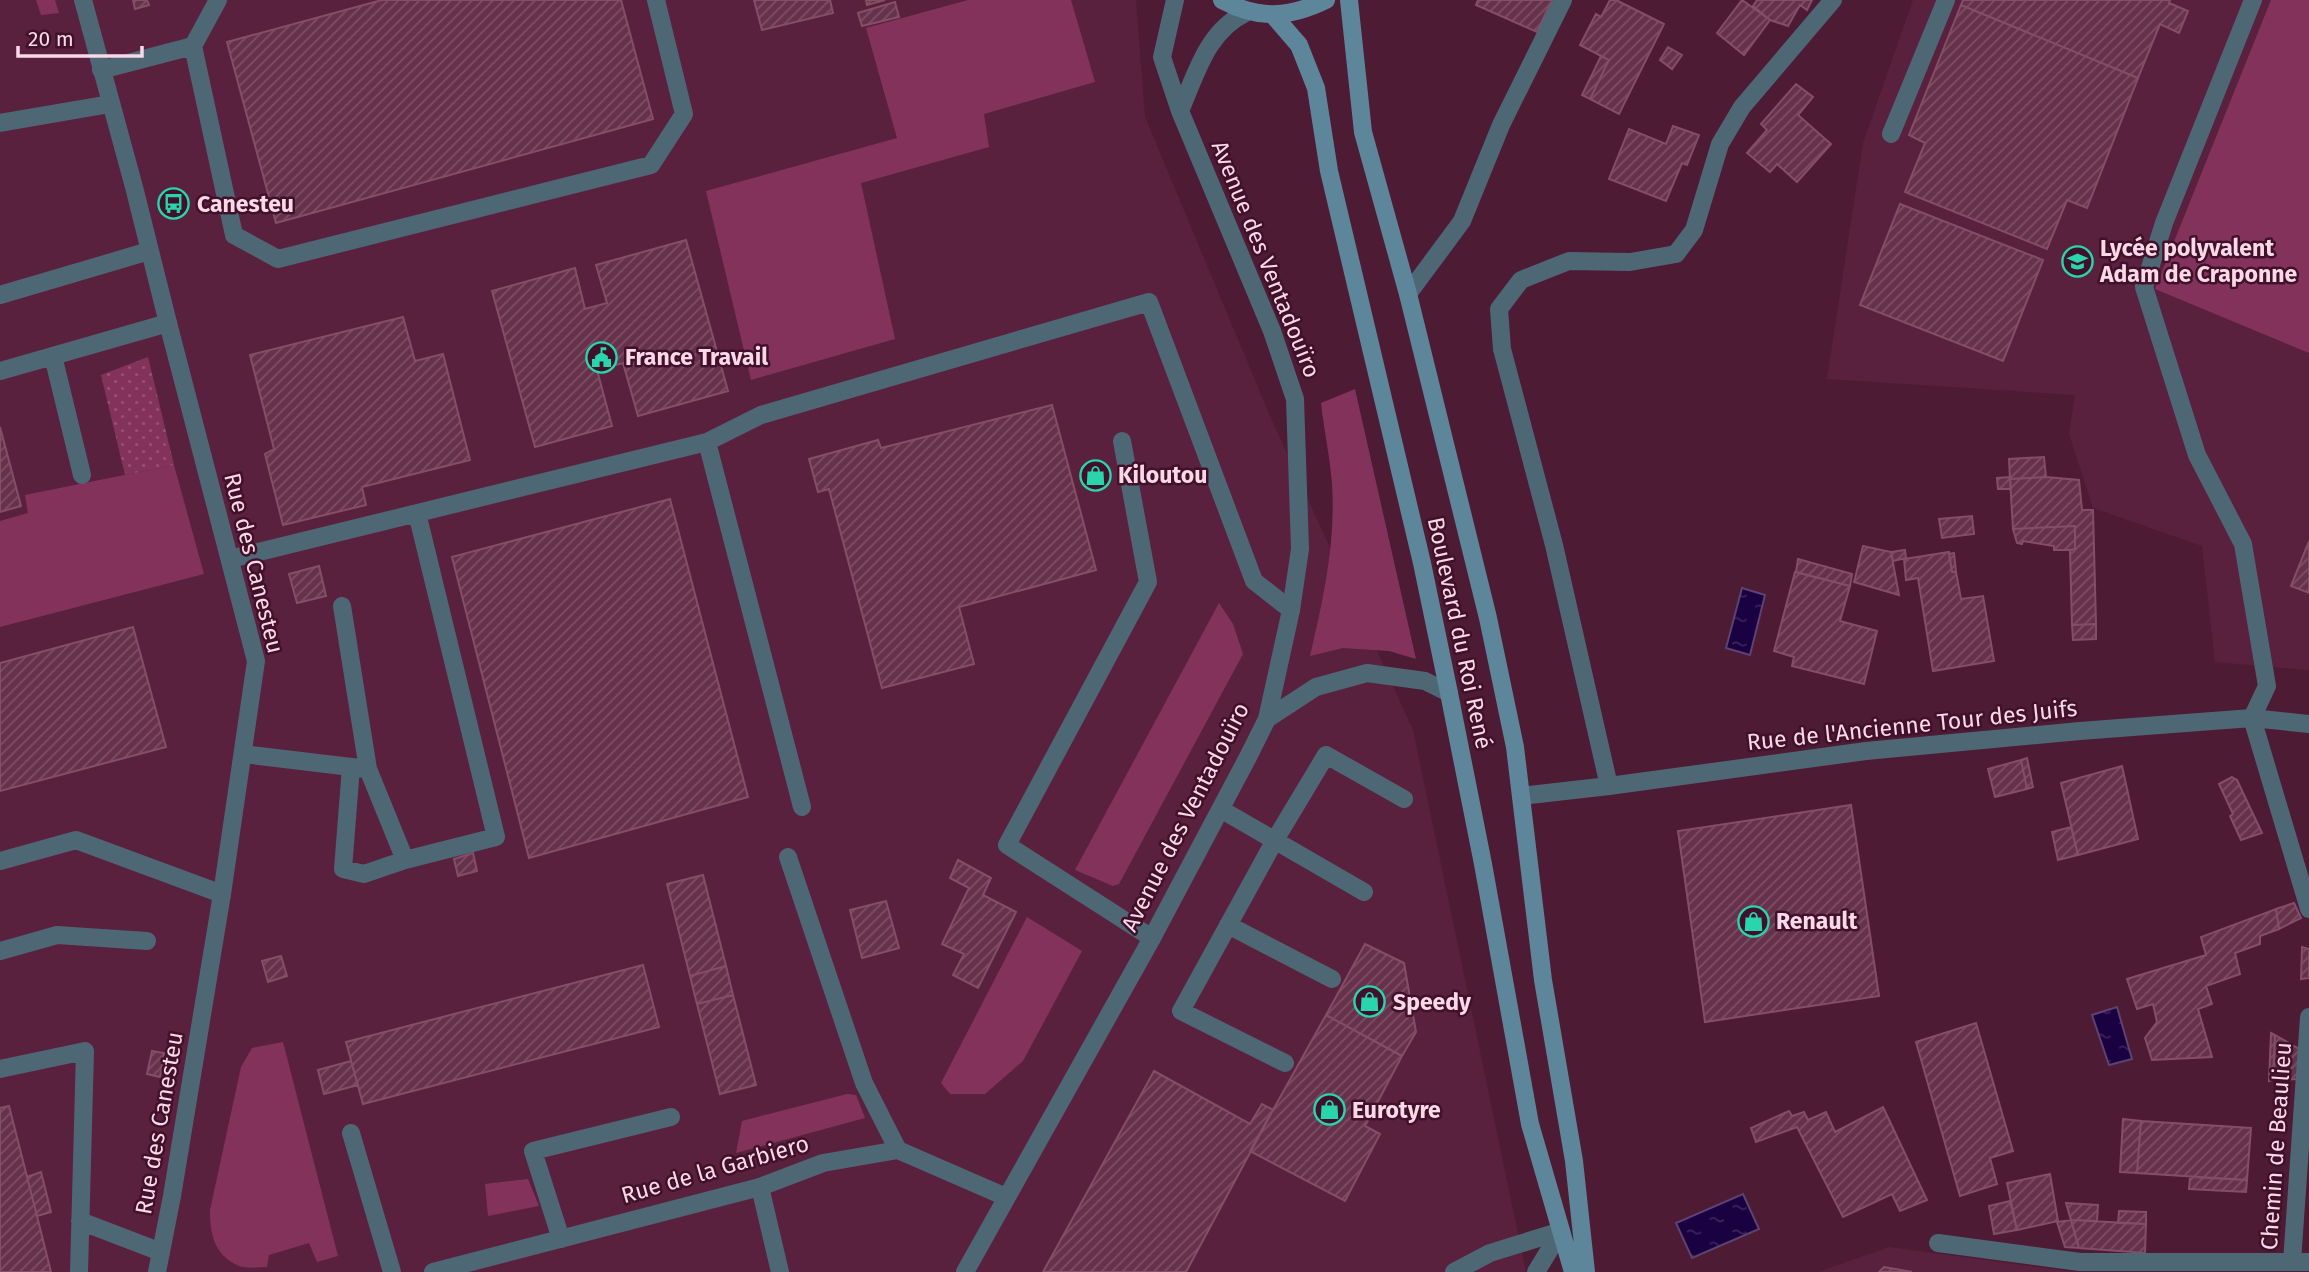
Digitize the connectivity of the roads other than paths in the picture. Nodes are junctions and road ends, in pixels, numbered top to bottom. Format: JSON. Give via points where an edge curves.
{"nodes":[{"id":1,"x":83,"y":0,"type":"edge"},
{"id":2,"x":218,"y":0,"type":"edge"},
{"id":3,"x":656,"y":0,"type":"edge"},
{"id":4,"x":1175,"y":0,"type":"edge"},
{"id":5,"x":1222,"y":0,"type":"edge"},
{"id":6,"x":1326,"y":0,"type":"edge"},
{"id":7,"x":1349,"y":0,"type":"edge"},
{"id":8,"x":1563,"y":0,"type":"edge"},
{"id":9,"x":1833,"y":0,"type":"edge"},
{"id":10,"x":1946,"y":0,"type":"edge"},
{"id":11,"x":2253,"y":0,"type":"edge"},
{"id":12,"x":1247,"y":12,"type":"junction"},
{"id":13,"x":1273,"y":15,"type":"junction"},
{"id":14,"x":193,"y":46,"type":"junction"},
{"id":15,"x":101,"y":70,"type":"junction"},
{"id":16,"x":110,"y":104,"type":"junction"},
{"id":17,"x":1180,"y":111,"type":"junction"},
{"id":18,"x":0,"y":123,"type":"edge"},
{"id":19,"x":1891,"y":134,"type":"dead end"},
{"id":20,"x":149,"y":251,"type":"junction"},
{"id":21,"x":1408,"y":294,"type":"junction"},
{"id":22,"x":0,"y":295,"type":"edge"},
{"id":23,"x":168,"y":323,"type":"junction"},
{"id":24,"x":53,"y":356,"type":"junction"},
{"id":25,"x":0,"y":371,"type":"edge"},
{"id":26,"x":1122,"y":441,"type":"dead end"},
{"id":27,"x":707,"y":442,"type":"junction"},
{"id":28,"x":82,"y":475,"type":"dead end"},
{"id":29,"x":416,"y":513,"type":"junction"},
{"id":30,"x":230,"y":559,"type":"junction"},
{"id":31,"x":342,"y":606,"type":"dead end"},
{"id":32,"x":1291,"y":610,"type":"junction"},
{"id":33,"x":1448,"y":693,"type":"junction"},
{"id":34,"x":2252,"y":718,"type":"junction"},
{"id":35,"x":1266,"y":719,"type":"junction"},
{"id":36,"x":2309,"y":724,"type":"edge"},
{"id":37,"x":243,"y":754,"type":"junction"},
{"id":38,"x":359,"y":768,"type":"junction"},
{"id":39,"x":1609,"y":786,"type":"junction"},
{"id":40,"x":1521,"y":796,"type":"junction"},
{"id":41,"x":1404,"y":799,"type":"dead end"},
{"id":42,"x":802,"y":807,"type":"dead end"},
{"id":43,"x":1222,"y":810,"type":"junction"},
{"id":44,"x":1275,"y":840,"type":"junction"},
{"id":45,"x":788,"y":857,"type":"dead end"},
{"id":46,"x":405,"y":860,"type":"junction"},
{"id":47,"x":0,"y":861,"type":"edge"},
{"id":48,"x":1364,"y":892,"type":"dead end"},
{"id":49,"x":222,"y":894,"type":"junction"},
{"id":50,"x":2309,"y":909,"type":"edge"},
{"id":51,"x":1228,"y":925,"type":"junction"},
{"id":52,"x":1152,"y":938,"type":"junction"},
{"id":53,"x":148,"y":941,"type":"dead end"},
{"id":54,"x":0,"y":951,"type":"edge"},
{"id":55,"x":1332,"y":979,"type":"dead end"},
{"id":56,"x":2309,"y":1017,"type":"edge"},
{"id":57,"x":1285,"y":1063,"type":"dead end"},
{"id":58,"x":0,"y":1069,"type":"edge"},
{"id":59,"x":671,"y":1116,"type":"dead end"},
{"id":60,"x":351,"y":1133,"type":"dead end"},
{"id":61,"x":898,"y":1150,"type":"junction"},
{"id":62,"x":760,"y":1187,"type":"junction"},
{"id":63,"x":1006,"y":1197,"type":"junction"},
{"id":64,"x":80,"y":1222,"type":"junction"},
{"id":65,"x":1561,"y":1231,"type":"junction"},
{"id":66,"x":561,"y":1238,"type":"junction"},
{"id":67,"x":1938,"y":1243,"type":"dead end"},
{"id":68,"x":2300,"y":1262,"type":"edge"},
{"id":69,"x":160,"y":1266,"type":"edge"},
{"id":70,"x":79,"y":1272,"type":"edge"},
{"id":71,"x":392,"y":1272,"type":"edge"},
{"id":72,"x":433,"y":1272,"type":"edge"},
{"id":73,"x":780,"y":1272,"type":"edge"},
{"id":74,"x":965,"y":1272,"type":"edge"},
{"id":75,"x":1454,"y":1272,"type":"edge"},
{"id":76,"x":1536,"y":1272,"type":"edge"},
{"id":77,"x":1573,"y":1272,"type":"edge"},
{"id":78,"x":1586,"y":1272,"type":"edge"}],
"edges":[{"from":1,"to":15,"type":"street","name":"Rue des Canesteu"},
{"from":2,"to":14,"type":"street"},
{"from":3,"to":14,"type":"street","via":[[684,114],[651,165],[278,259],[233,235]]},
{"from":4,"to":17,"type":"street","name":"Avenue des Ventadouïro","via":[[1162,57]]},
{"from":5,"to":12,"type":"main road"},
{"from":6,"to":13,"type":"main road","via":[[1301,12]]},
{"from":7,"to":21,"type":"main road","name":"Boulevard du Roi René","via":[[1363,132]]},
{"from":8,"to":21,"type":"street","via":[[1500,125],[1462,221]]},
{"from":9,"to":39,"type":"street","via":[[1742,107],[1720,144],[1694,230],[1676,254],[1630,262],[1569,261],[1521,280],[1499,309],[1502,349],[1554,545]]},
{"from":10,"to":19,"type":"street"},
{"from":11,"to":34,"type":"street","via":[[2164,223],[2144,287],[2197,455],[2243,544],[2267,686]]},
{"from":12,"to":13,"type":"main road"},
{"from":12,"to":17,"type":"street","via":[[1230,20],[1209,45]]},
{"from":13,"to":33,"type":"main road","name":"Boulevard du Roi René","via":[[1299,45],[1316,88],[1329,171]]},
{"from":14,"to":15,"type":"street"},
{"from":15,"to":16,"type":"street","name":"Rue des Canesteu"},
{"from":16,"to":18,"type":"street"},
{"from":16,"to":20,"type":"street","name":"Rue des Canesteu"},
{"from":17,"to":32,"type":"street","name":"Avenue des Ventadouïro","via":[[1272,331],[1295,399],[1300,549]]},
{"from":20,"to":22,"type":"street"},
{"from":20,"to":23,"type":"street","name":"Rue des Canesteu"},
{"from":21,"to":40,"type":"main road","name":"Boulevard du Roi René","via":[[1488,618]]},
{"from":23,"to":24,"type":"street"},
{"from":23,"to":30,"type":"street","name":"Rue des Canesteu"},
{"from":24,"to":25,"type":"street"},
{"from":24,"to":28,"type":"street"},
{"from":26,"to":52,"type":"street","via":[[1147,582],[1007,845]]},
{"from":27,"to":29,"type":"street"},
{"from":27,"to":32,"type":"street","via":[[761,415],[1149,302],[1254,581]]},
{"from":27,"to":42,"type":"street"},
{"from":29,"to":30,"type":"street"},
{"from":29,"to":46,"type":"street","via":[[496,837]]},
{"from":30,"to":37,"type":"street","name":"Rue des Canesteu","via":[[256,660]]},
{"from":31,"to":38,"type":"street"},
{"from":32,"to":35,"type":"street","name":"Avenue des Ventadouïro"},
{"from":33,"to":35,"type":"street","via":[[1425,681],[1367,673],[1316,687]]},
{"from":33,"to":65,"type":"main road","name":"Boulevard du Roi René","via":[[1530,1124]]},
{"from":34,"to":36,"type":"street","name":"Rue de l'Ancienne Tour des Juifs"},
{"from":34,"to":39,"type":"street","name":"Rue de l'Ancienne Tour des Juifs","via":[[1866,751]]},
{"from":34,"to":50,"type":"street"},
{"from":35,"to":43,"type":"street","name":"Avenue des Ventadouïro"},
{"from":37,"to":38,"type":"street"},
{"from":37,"to":49,"type":"street","name":"Rue des Canesteu"},
{"from":38,"to":46,"type":"street"},
{"from":38,"to":46,"type":"street","via":[[342,869],[364,874]]},
{"from":39,"to":40,"type":"street","name":"Rue de l'Ancienne Tour des Juifs"},
{"from":40,"to":78,"type":"main road","name":"Boulevard du Roi René"},
{"from":41,"to":44,"type":"street","via":[[1326,755]]},
{"from":43,"to":44,"type":"street"},
{"from":43,"to":52,"type":"street","name":"Avenue des Ventadouïro"},
{"from":44,"to":48,"type":"street"},
{"from":44,"to":51,"type":"street"},
{"from":45,"to":61,"type":"street","via":[[864,1083]]},
{"from":47,"to":49,"type":"street","via":[[76,840]]},
{"from":49,"to":69,"type":"street","name":"Rue des Canesteu"},
{"from":51,"to":55,"type":"street"},
{"from":51,"to":57,"type":"street","via":[[1181,1011]]},
{"from":52,"to":63,"type":"street","name":"Avenue des Ventadouïro"},
{"from":53,"to":54,"type":"street","via":[[57,935]]},
{"from":56,"to":68,"type":"street","name":"Chemin de Beaulieu"},
{"from":58,"to":64,"type":"street","via":[[85,1051]]},
{"from":59,"to":66,"type":"street","via":[[533,1151]]},
{"from":60,"to":71,"type":"street"},
{"from":61,"to":62,"type":"street","name":"Rue de la Garbiero","via":[[823,1163]]},
{"from":61,"to":63,"type":"street"},
{"from":62,"to":66,"type":"street","name":"Rue de la Garbiero"},
{"from":62,"to":73,"type":"street"},
{"from":63,"to":74,"type":"street","name":"Avenue des Ventadouïro"},
{"from":64,"to":69,"type":"street"},
{"from":64,"to":70,"type":"street"},
{"from":65,"to":75,"type":"street","via":[[1490,1253]]},
{"from":65,"to":76,"type":"street"},
{"from":65,"to":77,"type":"main road","name":"Boulevard du Roi René"},
{"from":66,"to":72,"type":"street","name":"Rue de la Garbiero"},
{"from":67,"to":68,"type":"street","via":[[2080,1262]]}]}
